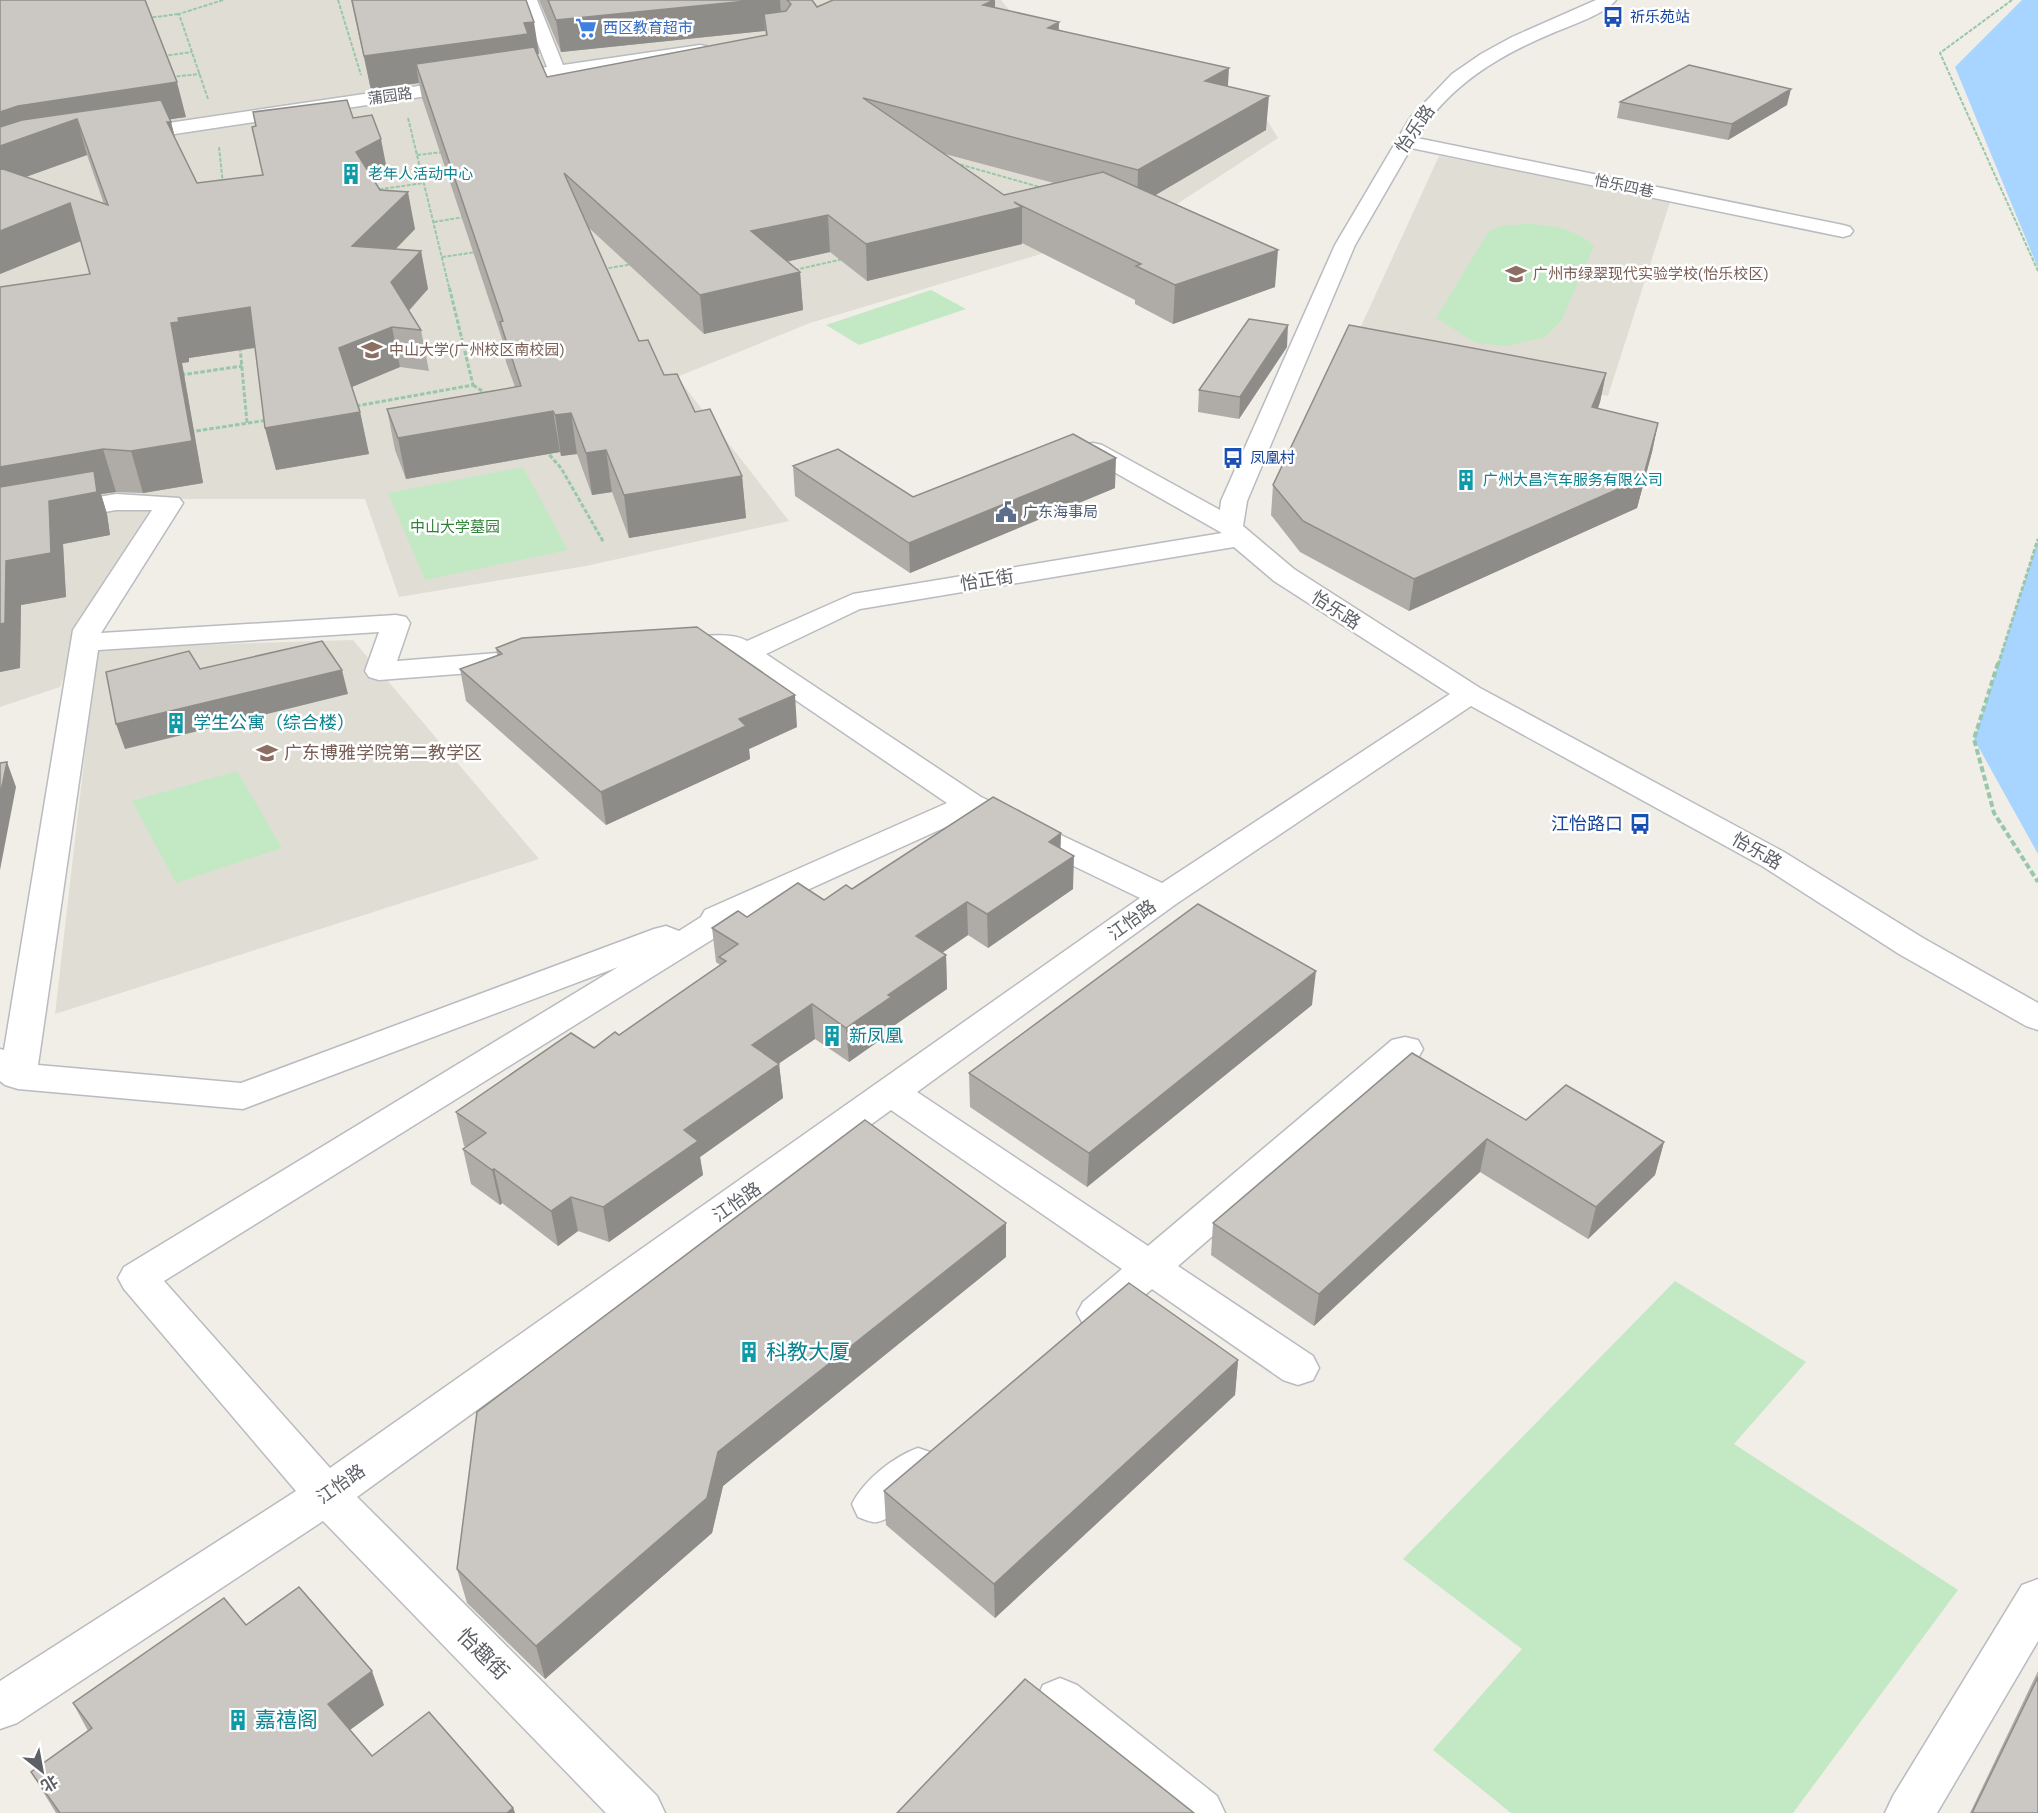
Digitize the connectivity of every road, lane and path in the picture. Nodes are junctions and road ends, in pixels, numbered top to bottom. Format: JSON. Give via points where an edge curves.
{"nodes":[{"id":1,"x":223,"y":0,"type":"edge"},
{"id":2,"x":338,"y":0,"type":"edge"},
{"id":3,"x":529,"y":0,"type":"edge"},
{"id":4,"x":1608,"y":0,"type":"edge"},
{"id":5,"x":2012,"y":0,"type":"edge"},
{"id":6,"x":179,"y":14,"type":"junction"},
{"id":7,"x":146,"y":18,"type":"edge"},
{"id":8,"x":723,"y":46,"type":"edge"},
{"id":9,"x":192,"y":52,"type":"junction"},
{"id":10,"x":158,"y":56,"type":"edge"},
{"id":11,"x":557,"y":71,"type":"junction"},
{"id":12,"x":200,"y":74,"type":"junction"},
{"id":13,"x":165,"y":78,"type":"edge"},
{"id":14,"x":402,"y":94,"type":"junction"},
{"id":15,"x":368,"y":99,"type":"junction"},
{"id":16,"x":216,"y":122,"type":"junction"},
{"id":17,"x":115,"y":136,"type":"edge"},
{"id":18,"x":1405,"y":141,"type":"junction"},
{"id":19,"x":452,"y":150,"type":"edge"},
{"id":20,"x":417,"y":155,"type":"junction"},
{"id":21,"x":949,"y":160,"type":"edge"},
{"id":22,"x":960,"y":164,"type":"junction"},
{"id":23,"x":948,"y":167,"type":"edge"},
{"id":24,"x":424,"y":183,"type":"junction"},
{"id":25,"x":224,"y":187,"type":"edge"},
{"id":26,"x":366,"y":190,"type":"edge"},
{"id":27,"x":1049,"y":190,"type":"edge"},
{"id":28,"x":468,"y":216,"type":"edge"},
{"id":29,"x":434,"y":222,"type":"junction"},
{"id":30,"x":1843,"y":231,"type":"dead end"},
{"id":31,"x":487,"y":251,"type":"edge"},
{"id":32,"x":442,"y":257,"type":"junction"},
{"id":33,"x":852,"y":257,"type":"edge"},
{"id":34,"x":638,"y":264,"type":"edge"},
{"id":35,"x":795,"y":269,"type":"edge"},
{"id":36,"x":592,"y":270,"type":"edge"},
{"id":37,"x":2038,"y":271,"type":"edge"},
{"id":38,"x":240,"y":346,"type":"edge"},
{"id":39,"x":242,"y":366,"type":"junction"},
{"id":40,"x":174,"y":376,"type":"edge"},
{"id":41,"x":473,"y":385,"type":"junction"},
{"id":42,"x":490,"y":397,"type":"edge"},
{"id":43,"x":351,"y":407,"type":"edge"},
{"id":44,"x":270,"y":420,"type":"edge"},
{"id":45,"x":247,"y":423,"type":"junction"},
{"id":46,"x":188,"y":433,"type":"edge"},
{"id":47,"x":539,"y":444,"type":"edge"},
{"id":48,"x":1093,"y":450,"type":"edge"},
{"id":49,"x":0,"y":522,"type":"edge"},
{"id":50,"x":1234,"y":532,"type":"junction"},
{"id":51,"x":2038,"y":539,"type":"edge"},
{"id":52,"x":604,"y":543,"type":"dead end"},
{"id":53,"x":86,"y":642,"type":"junction"},
{"id":54,"x":649,"y":650,"type":"edge"},
{"id":55,"x":744,"y":653,"type":"junction"},
{"id":56,"x":543,"y":658,"type":"edge"},
{"id":57,"x":1470,"y":694,"type":"junction"},
{"id":58,"x":970,"y":804,"type":"junction"},
{"id":59,"x":2038,"y":882,"type":"edge"},
{"id":60,"x":1164,"y":897,"type":"junction"},
{"id":61,"x":737,"y":910,"type":"junction"},
{"id":62,"x":2038,"y":1018,"type":"edge"},
{"id":63,"x":1406,"y":1049,"type":"dead end"},
{"id":64,"x":9,"y":1069,"type":"edge"},
{"id":65,"x":891,"y":1092,"type":"junction"},
{"id":66,"x":1150,"y":1268,"type":"junction"},
{"id":67,"x":1070,"y":1336,"type":"edge"},
{"id":68,"x":1298,"y":1368,"type":"dead end"},
{"id":69,"x":945,"y":1443,"type":"edge"},
{"id":70,"x":326,"y":1495,"type":"junction"},
{"id":71,"x":874,"y":1504,"type":"dead end"},
{"id":72,"x":2038,"y":1599,"type":"edge"},
{"id":73,"x":1060,"y":1700,"type":"dead end"},
{"id":74,"x":0,"y":1707,"type":"edge"},
{"id":75,"x":640,"y":1813,"type":"edge"},
{"id":76,"x":1200,"y":1813,"type":"edge"},
{"id":77,"x":1910,"y":1813,"type":"edge"}],
"edges":[{"from":1,"to":6,"type":"path"},
{"from":2,"to":15,"type":"path"},
{"from":3,"to":11,"type":"street"},
{"from":4,"to":18,"type":"street","name":"怡乐路","via":[[1518,41],[1458,78],[1435,100]]},
{"from":5,"to":37,"type":"path","via":[[1940,53]]},
{"from":6,"to":7,"type":"path"},
{"from":6,"to":9,"type":"path"},
{"from":8,"to":11,"type":"street","name":"蒲园路"},
{"from":9,"to":10,"type":"path"},
{"from":9,"to":12,"type":"path"},
{"from":11,"to":14,"type":"street","name":"蒲园路"},
{"from":12,"to":13,"type":"path"},
{"from":12,"to":16,"type":"path"},
{"from":14,"to":15,"type":"street","name":"蒲园路"},
{"from":14,"to":20,"type":"path"},
{"from":15,"to":16,"type":"street","name":"蒲园路"},
{"from":16,"to":17,"type":"street","name":"蒲园路"},
{"from":16,"to":25,"type":"path"},
{"from":18,"to":30,"type":"street","name":"怡乐四巷"},
{"from":18,"to":50,"type":"street","name":"怡乐路","via":[[1344,245],[1234,501]]},
{"from":19,"to":20,"type":"path"},
{"from":20,"to":24,"type":"path"},
{"from":21,"to":22,"type":"path"},
{"from":22,"to":23,"type":"path"},
{"from":22,"to":27,"type":"path"},
{"from":24,"to":26,"type":"path"},
{"from":24,"to":29,"type":"path"},
{"from":28,"to":29,"type":"path"},
{"from":29,"to":32,"type":"path"},
{"from":31,"to":32,"type":"path"},
{"from":32,"to":41,"type":"path"},
{"from":33,"to":35,"type":"path"},
{"from":34,"to":36,"type":"path"},
{"from":38,"to":39,"type":"path"},
{"from":39,"to":40,"type":"path"},
{"from":39,"to":45,"type":"path"},
{"from":41,"to":42,"type":"path"},
{"from":41,"to":43,"type":"path"},
{"from":44,"to":45,"type":"path"},
{"from":45,"to":46,"type":"path"},
{"from":47,"to":52,"type":"path","via":[[561,468]]},
{"from":48,"to":50,"type":"street"},
{"from":49,"to":53,"type":"street","via":[[116,502],[170,503],[87,630]]},
{"from":50,"to":55,"type":"street","name":"怡正街","via":[[853,602]]},
{"from":50,"to":57,"type":"street","name":"怡乐路","via":[[1325,604]]},
{"from":51,"to":59,"type":"path","via":[[1974,739],[1994,813]]},
{"from":53,"to":56,"type":"street","via":[[396,623],[379,671]]},
{"from":53,"to":64,"type":"street"},
{"from":54,"to":55,"type":"street","via":[[731,644]]},
{"from":55,"to":58,"type":"street"},
{"from":57,"to":60,"type":"street","name":"江怡路"},
{"from":57,"to":62,"type":"street","name":"怡乐路","via":[[1773,859],[1911,946]]},
{"from":58,"to":60,"type":"street"},
{"from":58,"to":61,"type":"street"},
{"from":60,"to":65,"type":"street","name":"江怡路"},
{"from":61,"to":64,"type":"street","via":[[243,1096]]},
{"from":61,"to":70,"type":"street","name":"怡趣街","via":[[138,1278]]},
{"from":63,"to":66,"type":"street"},
{"from":65,"to":66,"type":"street"},
{"from":65,"to":70,"type":"street","name":"江怡路"},
{"from":66,"to":67,"type":"street"},
{"from":66,"to":68,"type":"street"},
{"from":69,"to":71,"type":"street"},
{"from":70,"to":74,"type":"street","name":"江怡路"},
{"from":70,"to":75,"type":"street","name":"怡趣街"},
{"from":72,"to":77,"type":"street"},
{"from":73,"to":76,"type":"street"}]}
